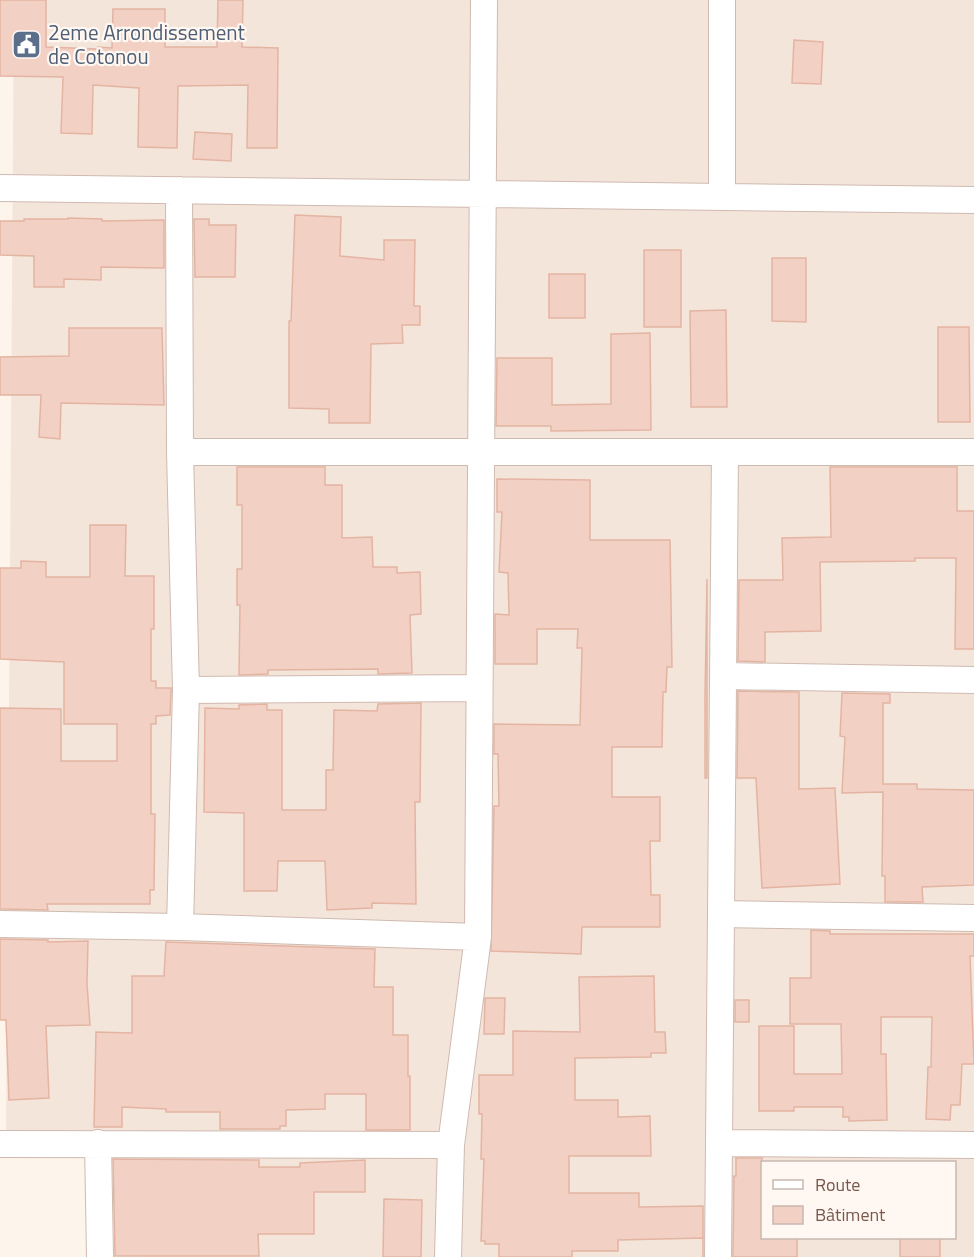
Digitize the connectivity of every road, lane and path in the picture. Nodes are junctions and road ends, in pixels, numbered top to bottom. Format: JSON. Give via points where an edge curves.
{"nodes":[{"id":1,"x":484,"y":0,"type":"edge"},
{"id":2,"x":722,"y":0,"type":"edge"},
{"id":3,"x":0,"y":188,"type":"edge"},
{"id":4,"x":179,"y":190,"type":"junction"},
{"id":5,"x":482,"y":194,"type":"junction"},
{"id":6,"x":722,"y":196,"type":"junction"},
{"id":7,"x":974,"y":200,"type":"edge"},
{"id":8,"x":180,"y":452,"type":"junction"},
{"id":9,"x":974,"y":452,"type":"edge"},
{"id":10,"x":481,"y":453,"type":"junction"},
{"id":11,"x":724,"y":453,"type":"junction"},
{"id":12,"x":723,"y":676,"type":"junction"},
{"id":13,"x":974,"y":680,"type":"edge"},
{"id":14,"x":478,"y":688,"type":"junction"},
{"id":15,"x":186,"y":690,"type":"junction"},
{"id":16,"x":721,"y":914,"type":"junction"},
{"id":17,"x":974,"y":918,"type":"edge"},
{"id":18,"x":0,"y":924,"type":"edge"},
{"id":19,"x":180,"y":927,"type":"junction"},
{"id":20,"x":478,"y":937,"type":"junction"},
{"id":21,"x":99,"y":1143,"type":"junction"},
{"id":22,"x":719,"y":1143,"type":"junction"},
{"id":23,"x":0,"y":1144,"type":"edge"},
{"id":24,"x":451,"y":1145,"type":"junction"},
{"id":25,"x":974,"y":1145,"type":"edge"},
{"id":26,"x":100,"y":1257,"type":"edge"},
{"id":27,"x":448,"y":1257,"type":"edge"},
{"id":28,"x":718,"y":1257,"type":"edge"}],
"edges":[{"from":1,"to":5,"type":"street"},
{"from":2,"to":6,"type":"street"},
{"from":3,"to":4,"type":"street"},
{"from":4,"to":5,"type":"street"},
{"from":4,"to":8,"type":"street"},
{"from":5,"to":6,"type":"street"},
{"from":5,"to":10,"type":"street"},
{"from":6,"to":7,"type":"street"},
{"from":8,"to":10,"type":"street"},
{"from":8,"to":15,"type":"street"},
{"from":9,"to":11,"type":"street"},
{"from":10,"to":11,"type":"street"},
{"from":10,"to":14,"type":"street"},
{"from":11,"to":12,"type":"street"},
{"from":12,"to":13,"type":"street"},
{"from":12,"to":16,"type":"street"},
{"from":14,"to":15,"type":"street"},
{"from":14,"to":20,"type":"street"},
{"from":15,"to":19,"type":"street"},
{"from":16,"to":17,"type":"street"},
{"from":16,"to":22,"type":"street"},
{"from":18,"to":19,"type":"street"},
{"from":19,"to":20,"type":"street"},
{"from":20,"to":24,"type":"street"},
{"from":21,"to":23,"type":"street"},
{"from":21,"to":24,"type":"street"},
{"from":21,"to":26,"type":"street"},
{"from":22,"to":25,"type":"street"},
{"from":22,"to":28,"type":"street"},
{"from":24,"to":27,"type":"street"}]}
